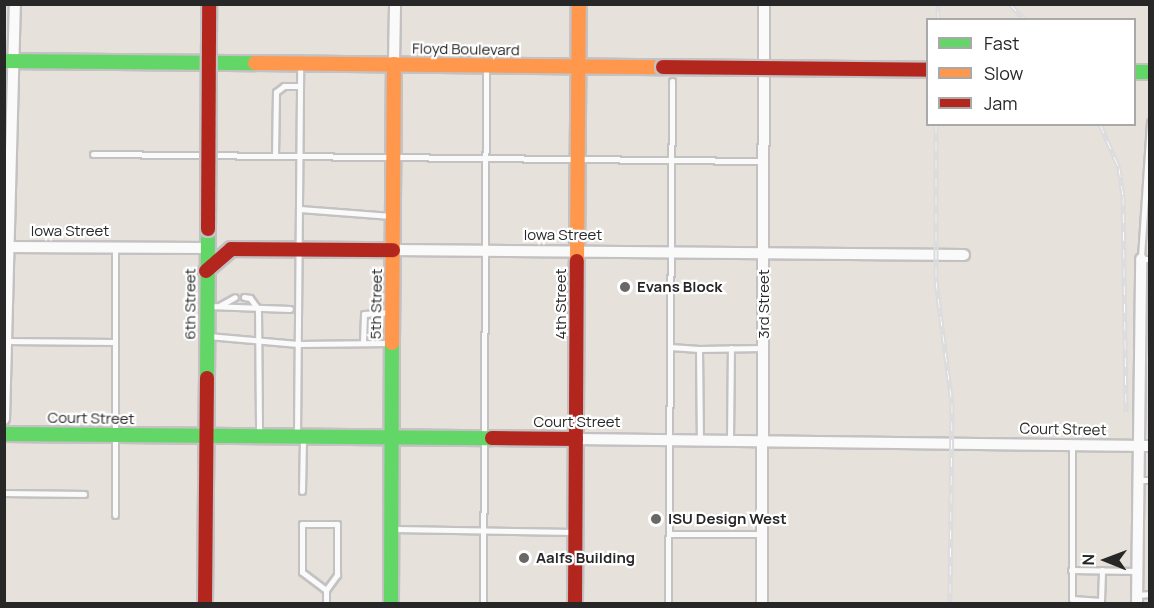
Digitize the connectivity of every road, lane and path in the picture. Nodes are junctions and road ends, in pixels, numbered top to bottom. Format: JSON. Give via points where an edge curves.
{"nodes":[{"id":1,"x":15,"y":4,"type":"edge"},
{"id":2,"x":209,"y":4,"type":"edge"},
{"id":3,"x":395,"y":4,"type":"edge"},
{"id":4,"x":579,"y":4,"type":"edge"},
{"id":5,"x":764,"y":4,"type":"edge"},
{"id":6,"x":9,"y":61,"type":"edge"},
{"id":7,"x":300,"y":64,"type":"junction"},
{"id":8,"x":394,"y":64,"type":"junction"},
{"id":9,"x":579,"y":65,"type":"junction"},
{"id":10,"x":486,"y":66,"type":"junction"},
{"id":11,"x":926,"y":70,"type":"edge"},
{"id":12,"x":672,"y":81,"type":"dead end"},
{"id":13,"x":300,"y":86,"type":"junction"},
{"id":14,"x":1149,"y":122,"type":"edge"},
{"id":15,"x":93,"y":154,"type":"dead end"},
{"id":16,"x":275,"y":156,"type":"junction"},
{"id":17,"x":299,"y":157,"type":"junction"},
{"id":18,"x":393,"y":157,"type":"junction"},
{"id":19,"x":486,"y":158,"type":"junction"},
{"id":20,"x":579,"y":159,"type":"junction"},
{"id":21,"x":672,"y":159,"type":"junction"},
{"id":22,"x":765,"y":161,"type":"junction"},
{"id":23,"x":299,"y":209,"type":"junction"},
{"id":24,"x":393,"y":216,"type":"junction"},
{"id":25,"x":208,"y":229,"type":"junction"},
{"id":26,"x":7,"y":247,"type":"edge"},
{"id":27,"x":115,"y":248,"type":"junction"},
{"id":28,"x":207,"y":248,"type":"junction"},
{"id":29,"x":231,"y":249,"type":"junction"},
{"id":30,"x":299,"y":249,"type":"junction"},
{"id":31,"x":393,"y":250,"type":"junction"},
{"id":32,"x":486,"y":250,"type":"junction"},
{"id":33,"x":578,"y":251,"type":"junction"},
{"id":34,"x":670,"y":252,"type":"junction"},
{"id":35,"x":764,"y":253,"type":"junction"},
{"id":36,"x":964,"y":255,"type":"dead end"},
{"id":37,"x":1145,"y":259,"type":"edge"},
{"id":38,"x":207,"y":271,"type":"junction"},
{"id":39,"x":235,"y":297,"type":"dead end"},
{"id":40,"x":244,"y":297,"type":"dead end"},
{"id":41,"x":213,"y":306,"type":"junction"},
{"id":42,"x":258,"y":309,"type":"junction"},
{"id":43,"x":290,"y":309,"type":"dead end"},
{"id":44,"x":392,"y":312,"type":"junction"},
{"id":45,"x":206,"y":335,"type":"junction"},
{"id":46,"x":258,"y":338,"type":"junction"},
{"id":47,"x":5,"y":341,"type":"edge"},
{"id":48,"x":114,"y":342,"type":"junction"},
{"id":49,"x":363,"y":343,"type":"junction"},
{"id":50,"x":392,"y":343,"type":"junction"},
{"id":51,"x":298,"y":344,"type":"junction"},
{"id":52,"x":670,"y":347,"type":"junction"},
{"id":53,"x":731,"y":348,"type":"junction"},
{"id":54,"x":763,"y":348,"type":"junction"},
{"id":55,"x":699,"y":349,"type":"junction"},
{"id":56,"x":4,"y":419,"type":"edge"},
{"id":57,"x":4,"y":434,"type":"edge"},
{"id":58,"x":114,"y":435,"type":"junction"},
{"id":59,"x":206,"y":436,"type":"junction"},
{"id":60,"x":392,"y":436,"type":"junction"},
{"id":61,"x":259,"y":437,"type":"junction"},
{"id":62,"x":300,"y":437,"type":"junction"},
{"id":63,"x":484,"y":438,"type":"junction"},
{"id":64,"x":576,"y":439,"type":"junction"},
{"id":65,"x":670,"y":440,"type":"junction"},
{"id":66,"x":700,"y":440,"type":"junction"},
{"id":67,"x":730,"y":440,"type":"junction"},
{"id":68,"x":763,"y":440,"type":"junction"},
{"id":69,"x":1072,"y":445,"type":"junction"},
{"id":70,"x":1145,"y":446,"type":"edge"},
{"id":71,"x":1145,"y":480,"type":"edge"},
{"id":72,"x":302,"y":491,"type":"dead end"},
{"id":73,"x":4,"y":493,"type":"edge"},
{"id":74,"x":84,"y":494,"type":"dead end"},
{"id":75,"x":114,"y":514,"type":"dead end"},
{"id":76,"x":302,"y":515,"type":"dead end"},
{"id":77,"x":302,"y":524,"type":"junction"},
{"id":78,"x":391,"y":529,"type":"junction"},
{"id":79,"x":484,"y":530,"type":"junction"},
{"id":80,"x":575,"y":532,"type":"junction"},
{"id":81,"x":669,"y":534,"type":"junction"},
{"id":82,"x":762,"y":534,"type":"junction"},
{"id":83,"x":1071,"y":570,"type":"junction"},
{"id":84,"x":1102,"y":570,"type":"junction"},
{"id":85,"x":1138,"y":571,"type":"junction"},
{"id":86,"x":326,"y":590,"type":"junction"},
{"id":87,"x":1149,"y":594,"type":"edge"},
{"id":88,"x":1137,"y":599,"type":"edge"},
{"id":89,"x":205,"y":603,"type":"edge"},
{"id":90,"x":326,"y":603,"type":"edge"},
{"id":91,"x":391,"y":603,"type":"edge"},
{"id":92,"x":483,"y":603,"type":"edge"},
{"id":93,"x":574,"y":603,"type":"edge"},
{"id":94,"x":668,"y":603,"type":"edge"},
{"id":95,"x":762,"y":603,"type":"edge"}],
"edges":[{"from":1,"to":6,"type":"street"},
{"from":2,"to":25,"type":"main road","name":"6th Street","bridge":true},
{"from":3,"to":8,"type":"street","name":"5th Street"},
{"from":4,"to":9,"type":"main road","name":"4th Street"},
{"from":5,"to":22,"type":"street","name":"3rd Street"},
{"from":6,"to":7,"type":"main road","name":"Floyd Boulevard"},
{"from":6,"to":26,"type":"street"},
{"from":7,"to":8,"type":"main road","name":"Floyd Boulevard"},
{"from":7,"to":13,"type":"lane"},
{"from":8,"to":10,"type":"main road","name":"Floyd Boulevard"},
{"from":8,"to":18,"type":"main road","name":"5th Street"},
{"from":9,"to":10,"type":"main road","name":"Floyd Boulevard"},
{"from":9,"to":11,"type":"main road","name":"Floyd Boulevard","bridge":true},
{"from":9,"to":20,"type":"main road","name":"4th Street"},
{"from":10,"to":19,"type":"lane"},
{"from":12,"to":21,"type":"lane"},
{"from":13,"to":16,"type":"lane","via":[[284,86],[276,92]]},
{"from":13,"to":17,"type":"lane"},
{"from":14,"to":37,"type":"lane"},
{"from":15,"to":16,"type":"lane"},
{"from":16,"to":17,"type":"lane"},
{"from":17,"to":18,"type":"lane"},
{"from":17,"to":23,"type":"lane"},
{"from":18,"to":19,"type":"lane"},
{"from":18,"to":24,"type":"main road","name":"5th Street"},
{"from":19,"to":20,"type":"lane"},
{"from":19,"to":32,"type":"lane"},
{"from":20,"to":21,"type":"lane"},
{"from":20,"to":33,"type":"main road","name":"4th Street"},
{"from":21,"to":22,"type":"lane"},
{"from":21,"to":34,"type":"lane"},
{"from":22,"to":35,"type":"street","name":"3rd Street"},
{"from":23,"to":24,"type":"lane"},
{"from":23,"to":30,"type":"lane"},
{"from":24,"to":31,"type":"main road","name":"5th Street"},
{"from":25,"to":28,"type":"main road","name":"6th Street"},
{"from":25,"to":29,"type":"main road"},
{"from":26,"to":27,"type":"street","name":"Iowa Street"},
{"from":26,"to":47,"type":"street"},
{"from":27,"to":28,"type":"street","name":"Iowa Street"},
{"from":27,"to":48,"type":"lane"},
{"from":28,"to":38,"type":"main road","name":"6th Street"},
{"from":29,"to":30,"type":"main road","name":"Iowa Street"},
{"from":29,"to":38,"type":"main road"},
{"from":30,"to":31,"type":"main road","name":"Iowa Street"},
{"from":30,"to":51,"type":"lane"},
{"from":31,"to":32,"type":"street","name":"Iowa Street"},
{"from":31,"to":44,"type":"main road","name":"5th Street"},
{"from":32,"to":33,"type":"street","name":"Iowa Street"},
{"from":32,"to":63,"type":"lane"},
{"from":33,"to":34,"type":"street","name":"Iowa Street"},
{"from":33,"to":64,"type":"main road","name":"4th Street"},
{"from":34,"to":35,"type":"street","name":"Iowa Street"},
{"from":34,"to":52,"type":"lane"},
{"from":35,"to":36,"type":"street","name":"Iowa Street"},
{"from":35,"to":54,"type":"street","name":"3rd Street"},
{"from":37,"to":70,"type":"street"},
{"from":38,"to":41,"type":"main road","name":"6th Street"},
{"from":39,"to":41,"type":"lane"},
{"from":40,"to":42,"type":"lane","via":[[250,298]]},
{"from":41,"to":42,"type":"lane"},
{"from":41,"to":45,"type":"main road","name":"6th Street"},
{"from":42,"to":43,"type":"lane"},
{"from":42,"to":46,"type":"lane"},
{"from":44,"to":49,"type":"lane","via":[[364,314]]},
{"from":44,"to":50,"type":"main road","name":"5th Street"},
{"from":45,"to":46,"type":"lane"},
{"from":45,"to":59,"type":"main road","name":"6th Street"},
{"from":46,"to":51,"type":"lane"},
{"from":46,"to":61,"type":"lane"},
{"from":47,"to":48,"type":"lane"},
{"from":47,"to":56,"type":"street"},
{"from":48,"to":58,"type":"lane"},
{"from":49,"to":50,"type":"lane"},
{"from":49,"to":51,"type":"lane"},
{"from":50,"to":60,"type":"main road","name":"5th Street"},
{"from":51,"to":62,"type":"lane"},
{"from":52,"to":55,"type":"lane"},
{"from":52,"to":65,"type":"lane"},
{"from":53,"to":54,"type":"lane"},
{"from":53,"to":55,"type":"lane"},
{"from":53,"to":67,"type":"lane"},
{"from":54,"to":68,"type":"street","name":"3rd Street"},
{"from":55,"to":66,"type":"lane"},
{"from":57,"to":58,"type":"main road","name":"Court Street"},
{"from":58,"to":59,"type":"main road","name":"Court Street"},
{"from":58,"to":75,"type":"lane"},
{"from":59,"to":61,"type":"main road","name":"Court Street"},
{"from":59,"to":89,"type":"main road","name":"6th Street"},
{"from":60,"to":62,"type":"main road","name":"Court Street"},
{"from":60,"to":63,"type":"main road","name":"Court Street"},
{"from":60,"to":78,"type":"main road","name":"5th Street"},
{"from":61,"to":62,"type":"main road","name":"Court Street"},
{"from":62,"to":72,"type":"lane"},
{"from":63,"to":64,"type":"main road","name":"Court Street"},
{"from":63,"to":79,"type":"lane"},
{"from":64,"to":65,"type":"street","name":"Court Street"},
{"from":64,"to":80,"type":"main road","name":"4th Street"},
{"from":65,"to":66,"type":"street","name":"Court Street"},
{"from":65,"to":81,"type":"lane"},
{"from":66,"to":67,"type":"street","name":"Court Street"},
{"from":67,"to":68,"type":"street","name":"Court Street"},
{"from":68,"to":69,"type":"street","name":"Court Street"},
{"from":68,"to":82,"type":"street","name":"3rd Street"},
{"from":69,"to":70,"type":"street","name":"Court Street"},
{"from":69,"to":83,"type":"lane"},
{"from":70,"to":71,"type":"street"},
{"from":71,"to":85,"type":"street"},
{"from":73,"to":74,"type":"lane"},
{"from":76,"to":77,"type":"lane"},
{"from":77,"to":86,"type":"lane","via":[[302,572]]},
{"from":77,"to":86,"type":"lane","via":[[337,524],[336,575]]},
{"from":78,"to":79,"type":"lane"},
{"from":78,"to":91,"type":"main road","name":"5th Street"},
{"from":79,"to":80,"type":"lane"},
{"from":79,"to":92,"type":"lane"},
{"from":80,"to":93,"type":"main road","name":"4th Street"},
{"from":81,"to":82,"type":"lane"},
{"from":81,"to":94,"type":"lane"},
{"from":82,"to":95,"type":"street","name":"3rd Street"},
{"from":83,"to":84,"type":"lane"},
{"from":83,"to":84,"type":"lane","via":[[1072,599],[1099,601]]},
{"from":84,"to":85,"type":"lane"},
{"from":85,"to":88,"type":"street"},
{"from":86,"to":90,"type":"lane"},
{"from":87,"to":88,"type":"lane"}]}
